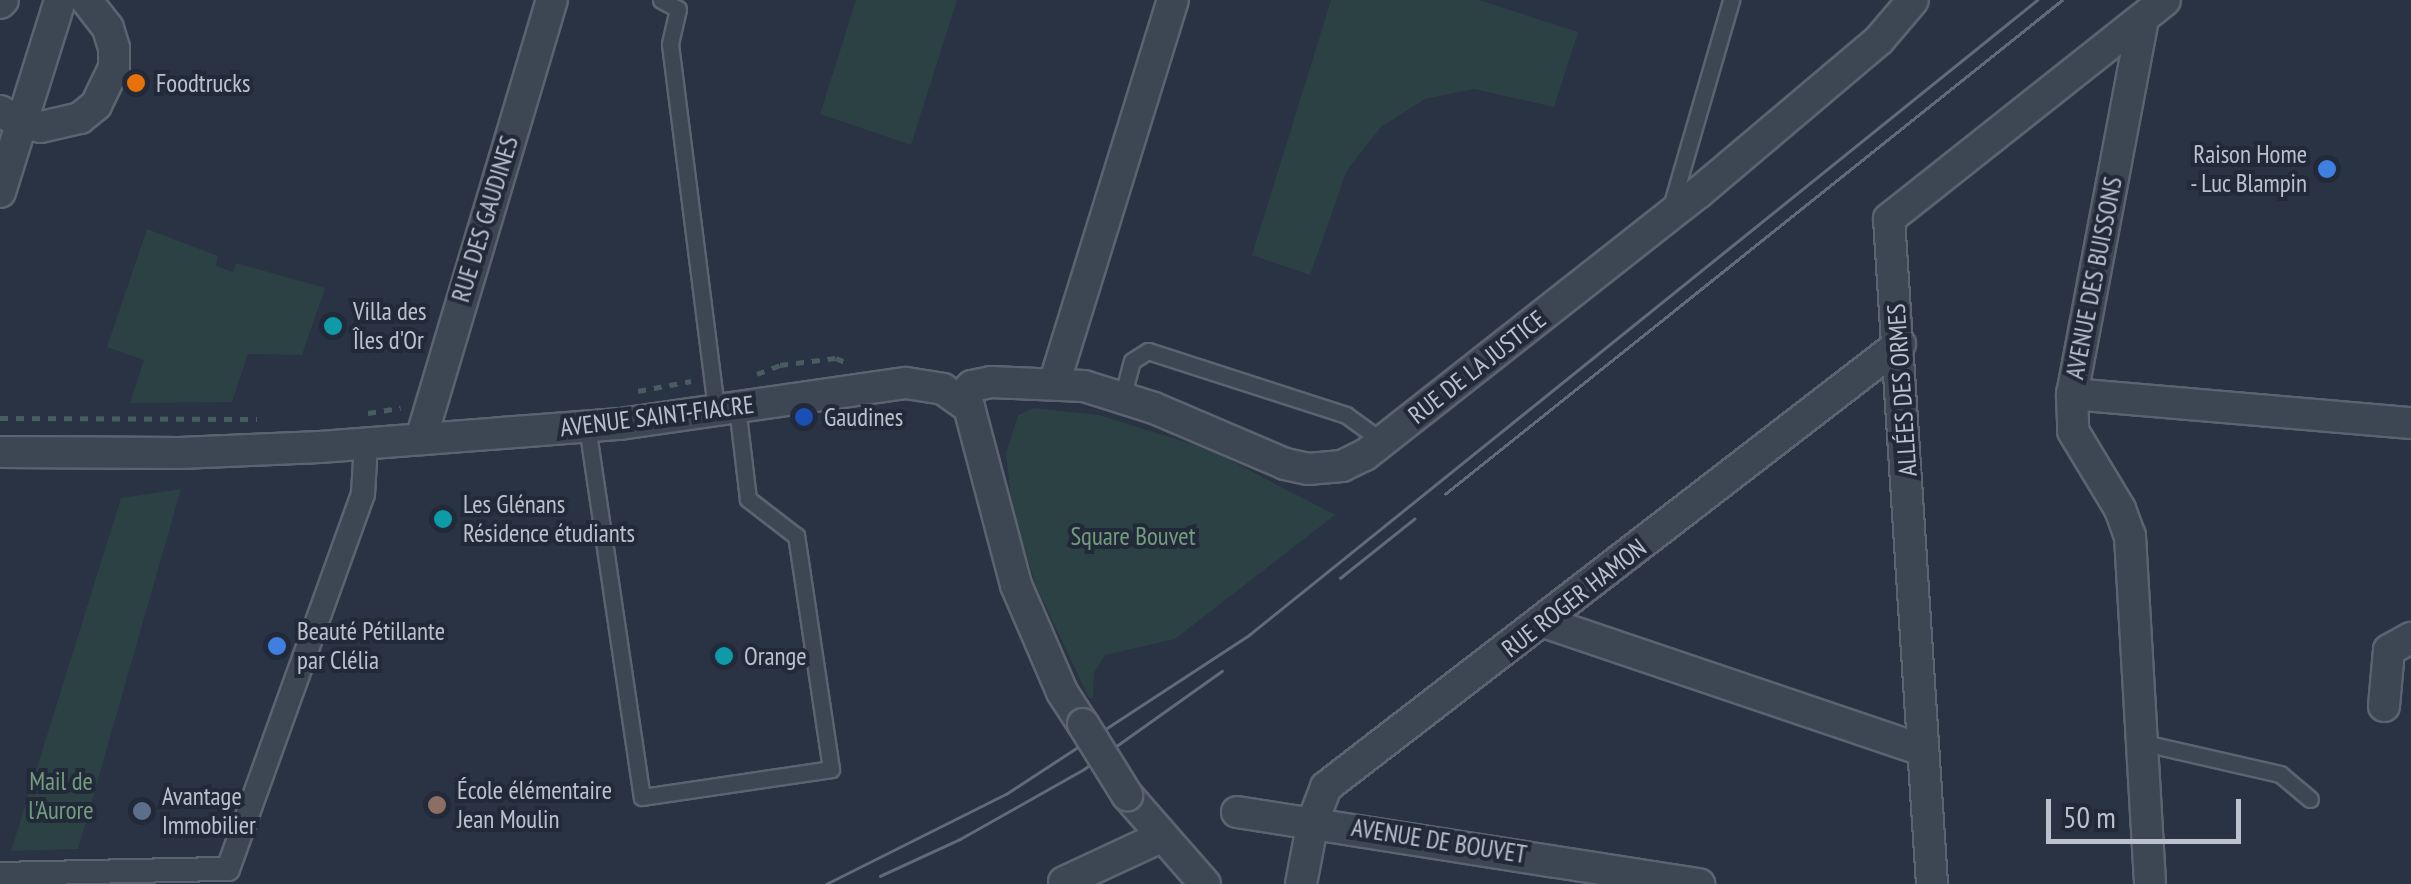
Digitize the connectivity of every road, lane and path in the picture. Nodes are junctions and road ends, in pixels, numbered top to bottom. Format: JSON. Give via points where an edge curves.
{"nodes":[{"id":1,"x":60,"y":0,"type":"edge"},
{"id":2,"x":86,"y":0,"type":"edge"},
{"id":3,"x":552,"y":0,"type":"edge"},
{"id":4,"x":661,"y":0,"type":"edge"},
{"id":5,"x":1173,"y":0,"type":"edge"},
{"id":6,"x":1731,"y":0,"type":"edge"},
{"id":7,"x":1912,"y":0,"type":"edge"},
{"id":8,"x":698,"y":6,"type":"dead end"},
{"id":9,"x":678,"y":9,"type":"junction"},
{"id":10,"x":2154,"y":10,"type":"edge"},
{"id":11,"x":10,"y":117,"type":"edge"},
{"id":12,"x":0,"y":192,"type":"edge"},
{"id":13,"x":1668,"y":217,"type":"junction"},
{"id":14,"x":1900,"y":344,"type":"junction"},
{"id":15,"x":1054,"y":384,"type":"junction"},
{"id":16,"x":2072,"y":394,"type":"junction"},
{"id":17,"x":960,"y":398,"type":"junction"},
{"id":18,"x":1122,"y":398,"type":"junction"},
{"id":19,"x":407,"y":407,"type":"dead end"},
{"id":20,"x":726,"y":409,"type":"junction"},
{"id":21,"x":353,"y":414,"type":"dead end"},
{"id":22,"x":0,"y":418,"type":"edge"},
{"id":23,"x":271,"y":419,"type":"dead end"},
{"id":24,"x":2411,"y":422,"type":"edge"},
{"id":25,"x":587,"y":426,"type":"junction"},
{"id":26,"x":420,"y":439,"type":"junction"},
{"id":27,"x":1382,"y":441,"type":"junction"},
{"id":28,"x":366,"y":444,"type":"junction"},
{"id":29,"x":0,"y":452,"type":"edge"},
{"id":30,"x":1544,"y":622,"type":"junction"},
{"id":31,"x":2411,"y":638,"type":"edge"},
{"id":32,"x":2384,"y":706,"type":"dead end"},
{"id":33,"x":2140,"y":742,"type":"junction"},
{"id":34,"x":1922,"y":750,"type":"junction"},
{"id":35,"x":2310,"y":798,"type":"dead end"},
{"id":36,"x":1236,"y":812,"type":"dead end"},
{"id":37,"x":1312,"y":821,"type":"junction"},
{"id":38,"x":1161,"y":837,"type":"junction"},
{"id":39,"x":0,"y":874,"type":"edge"},
{"id":40,"x":56,"y":879,"type":"edge"},
{"id":41,"x":1055,"y":883,"type":"edge"},
{"id":42,"x":1205,"y":884,"type":"edge"},
{"id":43,"x":1302,"y":884,"type":"edge"},
{"id":44,"x":1699,"y":884,"type":"edge"},
{"id":45,"x":1932,"y":884,"type":"edge"},
{"id":46,"x":2150,"y":884,"type":"edge"}],
"edges":[{"from":1,"to":11,"type":"street"},
{"from":2,"to":11,"type":"street","via":[[114,48],[108,88],[70,122],[41,127]]},
{"from":3,"to":26,"type":"street","name":"RUE DES GAUDINES"},
{"from":4,"to":9,"type":"lane"},
{"from":5,"to":15,"type":"street"},
{"from":6,"to":13,"type":"lane"},
{"from":7,"to":13,"type":"street","name":"RUE DE LA JUSTICE","via":[[1879,40]]},
{"from":8,"to":9,"type":"lane"},
{"from":9,"to":20,"type":"lane","via":[[670,44]]},
{"from":10,"to":14,"type":"street","name":"ALLÉES DES ORMES","via":[[1889,219]]},
{"from":10,"to":16,"type":"street","name":"AVENUE DES BUISSONS"},
{"from":11,"to":12,"type":"street"},
{"from":13,"to":27,"type":"street","name":"RUE DE LA JUSTICE"},
{"from":14,"to":30,"type":"street","name":"RUE ROGER HAMON"},
{"from":14,"to":34,"type":"street","name":"ALLÉES DES ORMES"},
{"from":15,"to":17,"type":"street","name":"RUE DE LA JUSTICE","via":[[991,382],[972,386]]},
{"from":15,"to":18,"type":"street","name":"RUE DE LA JUSTICE"},
{"from":16,"to":24,"type":"street"},
{"from":16,"to":33,"type":"street","name":"AVENUE DES BUISSONS","via":[[2074,431],[2130,536]]},
{"from":17,"to":20,"type":"street","name":"AVENUE SAINT-FIACRE","via":[[906,383]]},
{"from":17,"to":38,"type":"street","bridge":true,"via":[[968,407],[1016,586],[1062,692]]},
{"from":18,"to":27,"type":"street","name":"RUE DE LA JUSTICE","via":[[1308,469],[1342,466]]},
{"from":18,"to":27,"type":"lane","via":[[1132,361],[1148,351],[1346,415]]},
{"from":19,"to":21,"type":"path"},
{"from":20,"to":25,"type":"street","name":"AVENUE SAINT-FIACRE"},
{"from":20,"to":25,"type":"lane","via":[[748,498],[796,536],[831,769],[642,797]]},
{"from":22,"to":23,"type":"path"},
{"from":25,"to":26,"type":"street","name":"AVENUE SAINT-FIACRE"},
{"from":26,"to":28,"type":"street","name":"AVENUE SAINT-FIACRE"},
{"from":28,"to":29,"type":"street","name":"AVENUE SAINT-FIACRE"},
{"from":28,"to":40,"type":"street","via":[[362,494],[228,870]]},
{"from":30,"to":34,"type":"street"},
{"from":30,"to":37,"type":"street","name":"RUE ROGER HAMON","via":[[1326,787]]},
{"from":31,"to":32,"type":"street","via":[[2389,650]]},
{"from":33,"to":35,"type":"lane","via":[[2280,774]]},
{"from":33,"to":46,"type":"street","name":"AVENUE DES BUISSONS"},
{"from":34,"to":45,"type":"street","name":"ALLÉES DES ORMES"},
{"from":36,"to":37,"type":"street","name":"AVENUE DE BOUVET"},
{"from":37,"to":43,"type":"street","name":"RUE ROGER HAMON"},
{"from":37,"to":44,"type":"street","name":"AVENUE DE BOUVET"},
{"from":38,"to":41,"type":"street"},
{"from":38,"to":42,"type":"street"},
{"from":39,"to":40,"type":"street"}]}
